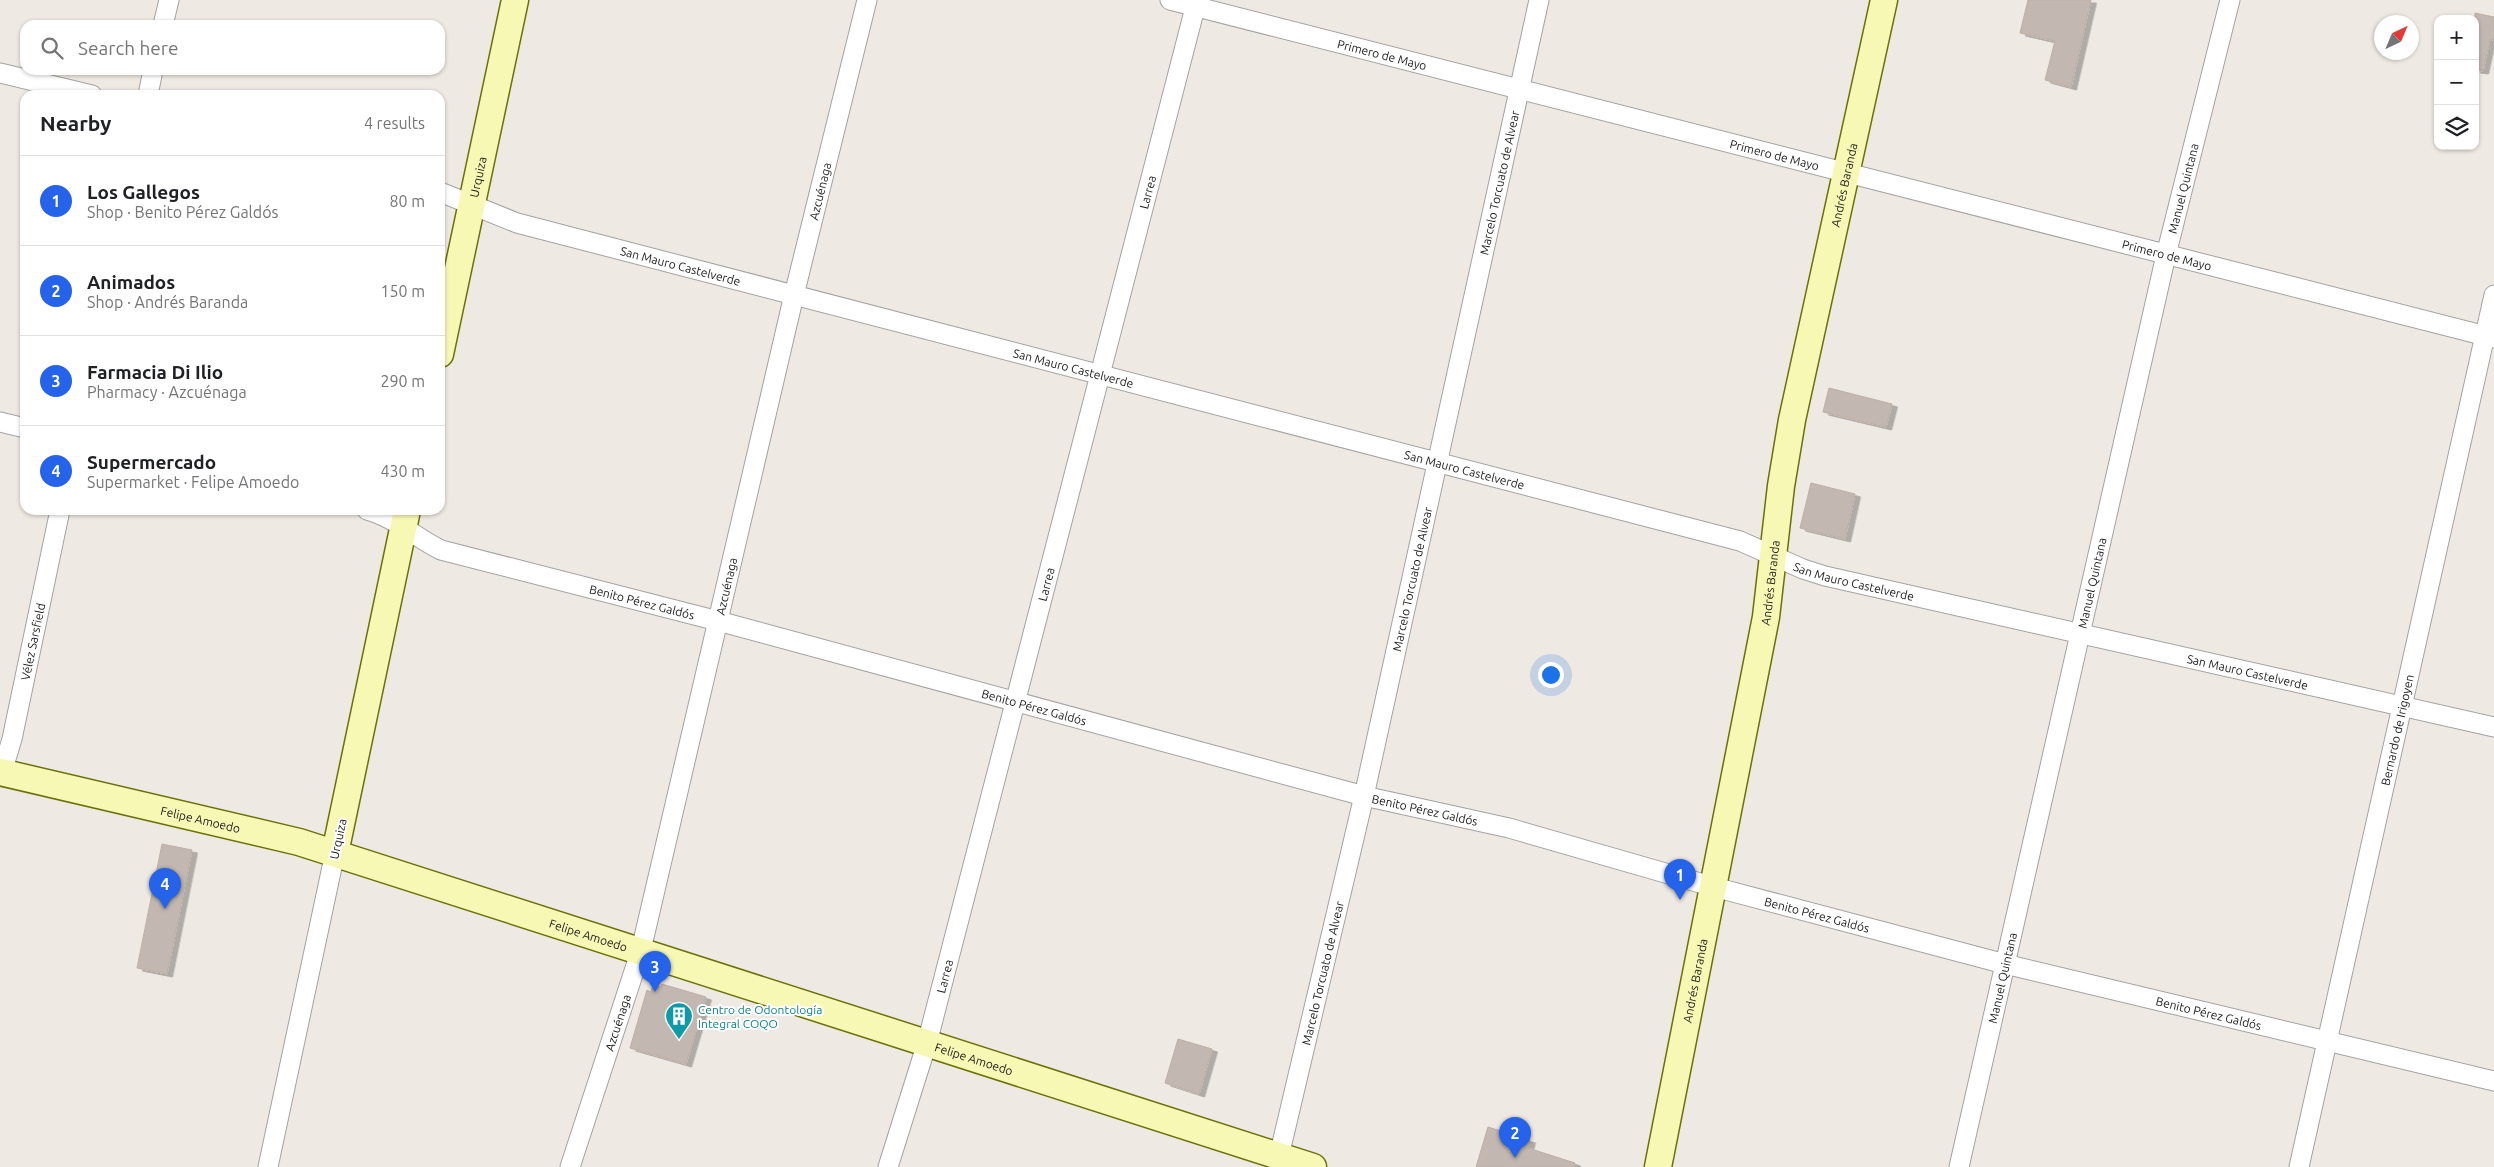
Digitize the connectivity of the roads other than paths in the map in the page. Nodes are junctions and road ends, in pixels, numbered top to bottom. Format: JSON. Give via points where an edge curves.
{"nodes":[{"id":1,"x":169,"y":0,"type":"edge"},
{"id":2,"x":515,"y":0,"type":"edge"},
{"id":3,"x":868,"y":0,"type":"edge"},
{"id":4,"x":1170,"y":0,"type":"edge"},
{"id":5,"x":1539,"y":0,"type":"edge"},
{"id":6,"x":1884,"y":0,"type":"edge"},
{"id":7,"x":2230,"y":0,"type":"edge"},
{"id":8,"x":1196,"y":3,"type":"edge"},
{"id":9,"x":164,"y":20,"type":"edge"},
{"id":10,"x":0,"y":73,"type":"edge"},
{"id":11,"x":152,"y":75,"type":"edge"},
{"id":12,"x":1519,"y":88,"type":"junction"},
{"id":13,"x":71,"y":90,"type":"edge"},
{"id":14,"x":149,"y":90,"type":"edge"},
{"id":15,"x":1844,"y":174,"type":"junction"},
{"id":16,"x":445,"y":194,"type":"edge"},
{"id":17,"x":472,"y":204,"type":"junction"},
{"id":18,"x":2166,"y":255,"type":"junction"},
{"id":19,"x":794,"y":295,"type":"junction"},
{"id":20,"x":2494,"y":295,"type":"edge"},
{"id":21,"x":445,"y":331,"type":"edge"},
{"id":22,"x":2489,"y":337,"type":"edge"},
{"id":23,"x":1100,"y":374,"type":"junction"},
{"id":24,"x":0,"y":422,"type":"edge"},
{"id":25,"x":20,"y":427,"type":"edge"},
{"id":26,"x":1439,"y":465,"type":"junction"},
{"id":27,"x":59,"y":515,"type":"edge"},
{"id":28,"x":381,"y":515,"type":"edge"},
{"id":29,"x":405,"y":519,"type":"edge"},
{"id":30,"x":1774,"y":556,"type":"junction"},
{"id":31,"x":718,"y":621,"type":"junction"},
{"id":32,"x":2080,"y":634,"type":"junction"},
{"id":33,"x":1014,"y":701,"type":"junction"},
{"id":34,"x":2404,"y":706,"type":"junction"},
{"id":35,"x":2494,"y":727,"type":"edge"},
{"id":36,"x":1,"y":772,"type":"edge"},
{"id":37,"x":1364,"y":796,"type":"junction"},
{"id":38,"x":335,"y":853,"type":"junction"},
{"id":39,"x":1714,"y":886,"type":"junction"},
{"id":40,"x":641,"y":950,"type":"junction"},
{"id":41,"x":2005,"y":964,"type":"junction"},
{"id":42,"x":2328,"y":1041,"type":"junction"},
{"id":43,"x":927,"y":1043,"type":"junction"},
{"id":44,"x":2494,"y":1081,"type":"edge"},
{"id":45,"x":1279,"y":1156,"type":"junction"},
{"id":46,"x":268,"y":1167,"type":"edge"},
{"id":47,"x":570,"y":1167,"type":"edge"},
{"id":48,"x":888,"y":1167,"type":"edge"},
{"id":49,"x":1312,"y":1167,"type":"edge"},
{"id":50,"x":1658,"y":1167,"type":"edge"},
{"id":51,"x":1959,"y":1167,"type":"edge"},
{"id":52,"x":2299,"y":1167,"type":"edge"}],
"edges":[{"from":1,"to":9,"type":"street"},
{"from":2,"to":17,"type":"main road","name":"Urquiza"},
{"from":3,"to":19,"type":"street","name":"Azcuénaga"},
{"from":4,"to":8,"type":"street","name":"Primero de Mayo"},
{"from":5,"to":12,"type":"street","name":"Marcelo Torcuato de Alvear"},
{"from":6,"to":15,"type":"main road","name":"Andrés Baranda"},
{"from":7,"to":18,"type":"street","name":"Manuel Quintana"},
{"from":8,"to":12,"type":"street","name":"Primero de Mayo"},
{"from":8,"to":23,"type":"street","name":"Larrea"},
{"from":10,"to":13,"type":"street"},
{"from":11,"to":14,"type":"street"},
{"from":12,"to":15,"type":"street","name":"Primero de Mayo"},
{"from":12,"to":26,"type":"street","name":"Marcelo Torcuato de Alvear"},
{"from":15,"to":18,"type":"street","name":"Primero de Mayo"},
{"from":15,"to":30,"type":"main road","name":"Andrés Baranda","via":[[1792,420]]},
{"from":16,"to":17,"type":"street","name":"San Mauro Castelverde"},
{"from":17,"to":19,"type":"street","name":"San Mauro Castelverde","via":[[517,223]]},
{"from":17,"to":21,"type":"main road","name":"Urquiza"},
{"from":18,"to":22,"type":"street","name":"Primero de Mayo"},
{"from":18,"to":32,"type":"street","name":"Manuel Quintana"},
{"from":19,"to":23,"type":"street","name":"San Mauro Castelverde"},
{"from":19,"to":31,"type":"street","name":"Azcuénaga"},
{"from":20,"to":22,"type":"street","name":"Bernardo de Irigoyen"},
{"from":22,"to":34,"type":"street","name":"Bernardo de Irigoyen"},
{"from":23,"to":26,"type":"street","name":"San Mauro Castelverde"},
{"from":23,"to":33,"type":"street","name":"Larrea"},
{"from":24,"to":25,"type":"street"},
{"from":26,"to":30,"type":"street","name":"San Mauro Castelverde","via":[[1740,541]]},
{"from":26,"to":37,"type":"street","name":"Marcelo Torcuato de Alvear"},
{"from":27,"to":36,"type":"street","name":"Vélez Sarsfield","via":[[12,739]]},
{"from":28,"to":29,"type":"street","name":"Benito Pérez Galdós"},
{"from":29,"to":31,"type":"street","name":"Benito Pérez Galdós","via":[[442,550]]},
{"from":29,"to":38,"type":"main road","name":"Urquiza"},
{"from":30,"to":32,"type":"street","name":"San Mauro Castelverde","via":[[1825,576]]},
{"from":30,"to":39,"type":"main road","name":"Andrés Baranda","via":[[1766,617]]},
{"from":31,"to":33,"type":"street","name":"Benito Pérez Galdós"},
{"from":31,"to":40,"type":"street","name":"Azcuénaga"},
{"from":32,"to":34,"type":"street","name":"San Mauro Castelverde"},
{"from":32,"to":41,"type":"street","name":"Manuel Quintana"},
{"from":33,"to":37,"type":"street","name":"Benito Pérez Galdós"},
{"from":33,"to":43,"type":"street","name":"Larrea"},
{"from":34,"to":35,"type":"street","name":"San Mauro Castelverde"},
{"from":34,"to":42,"type":"street","name":"Bernardo de Irigoyen"},
{"from":36,"to":38,"type":"main road","name":"Felipe Amoedo"},
{"from":37,"to":39,"type":"street","name":"Benito Pérez Galdós","via":[[1509,828]]},
{"from":37,"to":45,"type":"street","name":"Marcelo Torcuato de Alvear"},
{"from":38,"to":40,"type":"main road","name":"Felipe Amoedo"},
{"from":38,"to":46,"type":"street","name":"Urquiza"},
{"from":39,"to":41,"type":"street","name":"Benito Pérez Galdós"},
{"from":39,"to":50,"type":"main road","name":"Andrés Baranda"},
{"from":40,"to":43,"type":"main road","name":"Felipe Amoedo"},
{"from":40,"to":47,"type":"street","name":"Azcuénaga"},
{"from":41,"to":42,"type":"street","name":"Benito Pérez Galdós"},
{"from":41,"to":51,"type":"street","name":"Manuel Quintana"},
{"from":42,"to":44,"type":"street","name":"Benito Pérez Galdós"},
{"from":42,"to":52,"type":"street","name":"Bernardo de Irigoyen"},
{"from":43,"to":45,"type":"main road","name":"Felipe Amoedo"},
{"from":43,"to":48,"type":"street","name":"Larrea"},
{"from":45,"to":49,"type":"main road","name":"Felipe Amoedo"}]}
